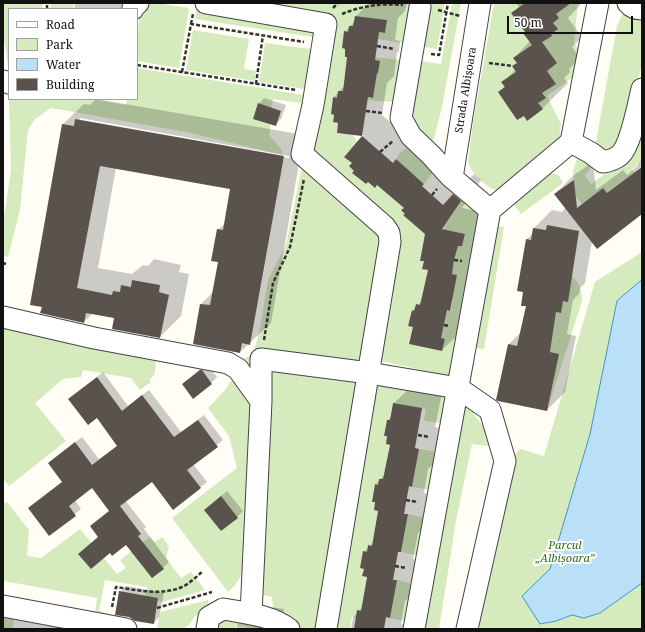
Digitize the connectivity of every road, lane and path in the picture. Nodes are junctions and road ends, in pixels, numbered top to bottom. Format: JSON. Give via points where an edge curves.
{"nodes":[{"id":1,"x":206,"y":3,"type":"edge"},
{"id":2,"x":338,"y":3,"type":"edge"},
{"id":3,"x":448,"y":3,"type":"edge"},
{"id":4,"x":598,"y":3,"type":"edge"},
{"id":5,"x":628,"y":3,"type":"edge"},
{"id":6,"x":371,"y":4,"type":"edge"},
{"id":7,"x":420,"y":7,"type":"junction"},
{"id":8,"x":642,"y":10,"type":"edge"},
{"id":9,"x":447,"y":12,"type":"junction"},
{"id":10,"x":479,"y":12,"type":"edge"},
{"id":11,"x":326,"y":24,"type":"junction"},
{"id":12,"x":263,"y":35,"type":"junction"},
{"id":13,"x":323,"y":46,"type":"junction"},
{"id":14,"x":412,"y":51,"type":"junction"},
{"id":15,"x":471,"y":61,"type":"junction"},
{"id":16,"x":138,"y":65,"type":"edge"},
{"id":17,"x":512,"y":66,"type":"dead end"},
{"id":18,"x":182,"y":72,"type":"junction"},
{"id":19,"x":256,"y":84,"type":"junction"},
{"id":20,"x":642,"y":89,"type":"edge"},
{"id":21,"x":315,"y":93,"type":"junction"},
{"id":22,"x":571,"y":142,"type":"junction"},
{"id":23,"x":302,"y":154,"type":"junction"},
{"id":24,"x":452,"y":178,"type":"junction"},
{"id":25,"x":490,"y":210,"type":"junction"},
{"id":26,"x":3,"y":317,"type":"edge"},
{"id":27,"x":261,"y":359,"type":"junction"},
{"id":28,"x":369,"y":372,"type":"junction"},
{"id":29,"x":458,"y":388,"type":"junction"},
{"id":30,"x":261,"y":401,"type":"junction"},
{"id":31,"x":202,"y":572,"type":"dead end"},
{"id":32,"x":216,"y":591,"type":"dead end"},
{"id":33,"x":3,"y":606,"type":"edge"},
{"id":34,"x":156,"y":608,"type":"dead end"},
{"id":35,"x":251,"y":614,"type":"junction"},
{"id":36,"x":108,"y":627,"type":"edge"},
{"id":37,"x":207,"y":629,"type":"edge"},
{"id":38,"x":289,"y":629,"type":"edge"},
{"id":39,"x":326,"y":629,"type":"edge"},
{"id":40,"x":414,"y":629,"type":"edge"},
{"id":41,"x":467,"y":629,"type":"edge"}],
"edges":[{"from":1,"to":11,"type":"lane"},
{"from":2,"to":11,"type":"path","via":[[328,12]]},
{"from":3,"to":9,"type":"path"},
{"from":4,"to":22,"type":"lane"},
{"from":5,"to":8,"type":"lane","via":[[631,7]]},
{"from":6,"to":7,"type":"path"},
{"from":6,"to":11,"type":"path","via":[[355,8]]},
{"from":7,"to":9,"type":"path"},
{"from":7,"to":14,"type":"lane"},
{"from":9,"to":10,"type":"path"},
{"from":9,"to":14,"type":"path","via":[[439,55]]},
{"from":10,"to":15,"type":"lane","name":"Strada Albișoara"},
{"from":11,"to":13,"type":"lane"},
{"from":12,"to":13,"type":"path"},
{"from":12,"to":18,"type":"path","via":[[191,24]]},
{"from":12,"to":19,"type":"path"},
{"from":13,"to":21,"type":"lane"},
{"from":14,"to":24,"type":"lane","via":[[401,118],[410,136]]},
{"from":15,"to":17,"type":"path"},
{"from":15,"to":24,"type":"lane","name":"Strada Albișoara"},
{"from":16,"to":18,"type":"path"},
{"from":18,"to":19,"type":"path"},
{"from":19,"to":21,"type":"path"},
{"from":20,"to":22,"type":"lane","via":[[630,136],[621,155],[603,162]]},
{"from":21,"to":23,"type":"lane"},
{"from":22,"to":25,"type":"lane"},
{"from":23,"to":27,"type":"path","via":[[306,166],[295,226],[290,247],[273,283]]},
{"from":23,"to":28,"type":"lane","via":[[389,233],[390,242]]},
{"from":24,"to":25,"type":"lane"},
{"from":25,"to":29,"type":"lane"},
{"from":26,"to":30,"type":"lane","via":[[94,338],[228,363],[238,369]]},
{"from":27,"to":28,"type":"lane"},
{"from":27,"to":30,"type":"lane"},
{"from":28,"to":29,"type":"lane"},
{"from":28,"to":39,"type":"lane"},
{"from":29,"to":40,"type":"lane"},
{"from":29,"to":41,"type":"lane","via":[[490,410],[505,461]]},
{"from":30,"to":35,"type":"lane"},
{"from":31,"to":36,"type":"path","via":[[182,587],[166,592],[116,587]]},
{"from":32,"to":34,"type":"path"},
{"from":33,"to":36,"type":"lane"},
{"from":35,"to":37,"type":"lane","via":[[223,609],[209,617]]},
{"from":35,"to":38,"type":"lane","via":[[281,623]]}]}
